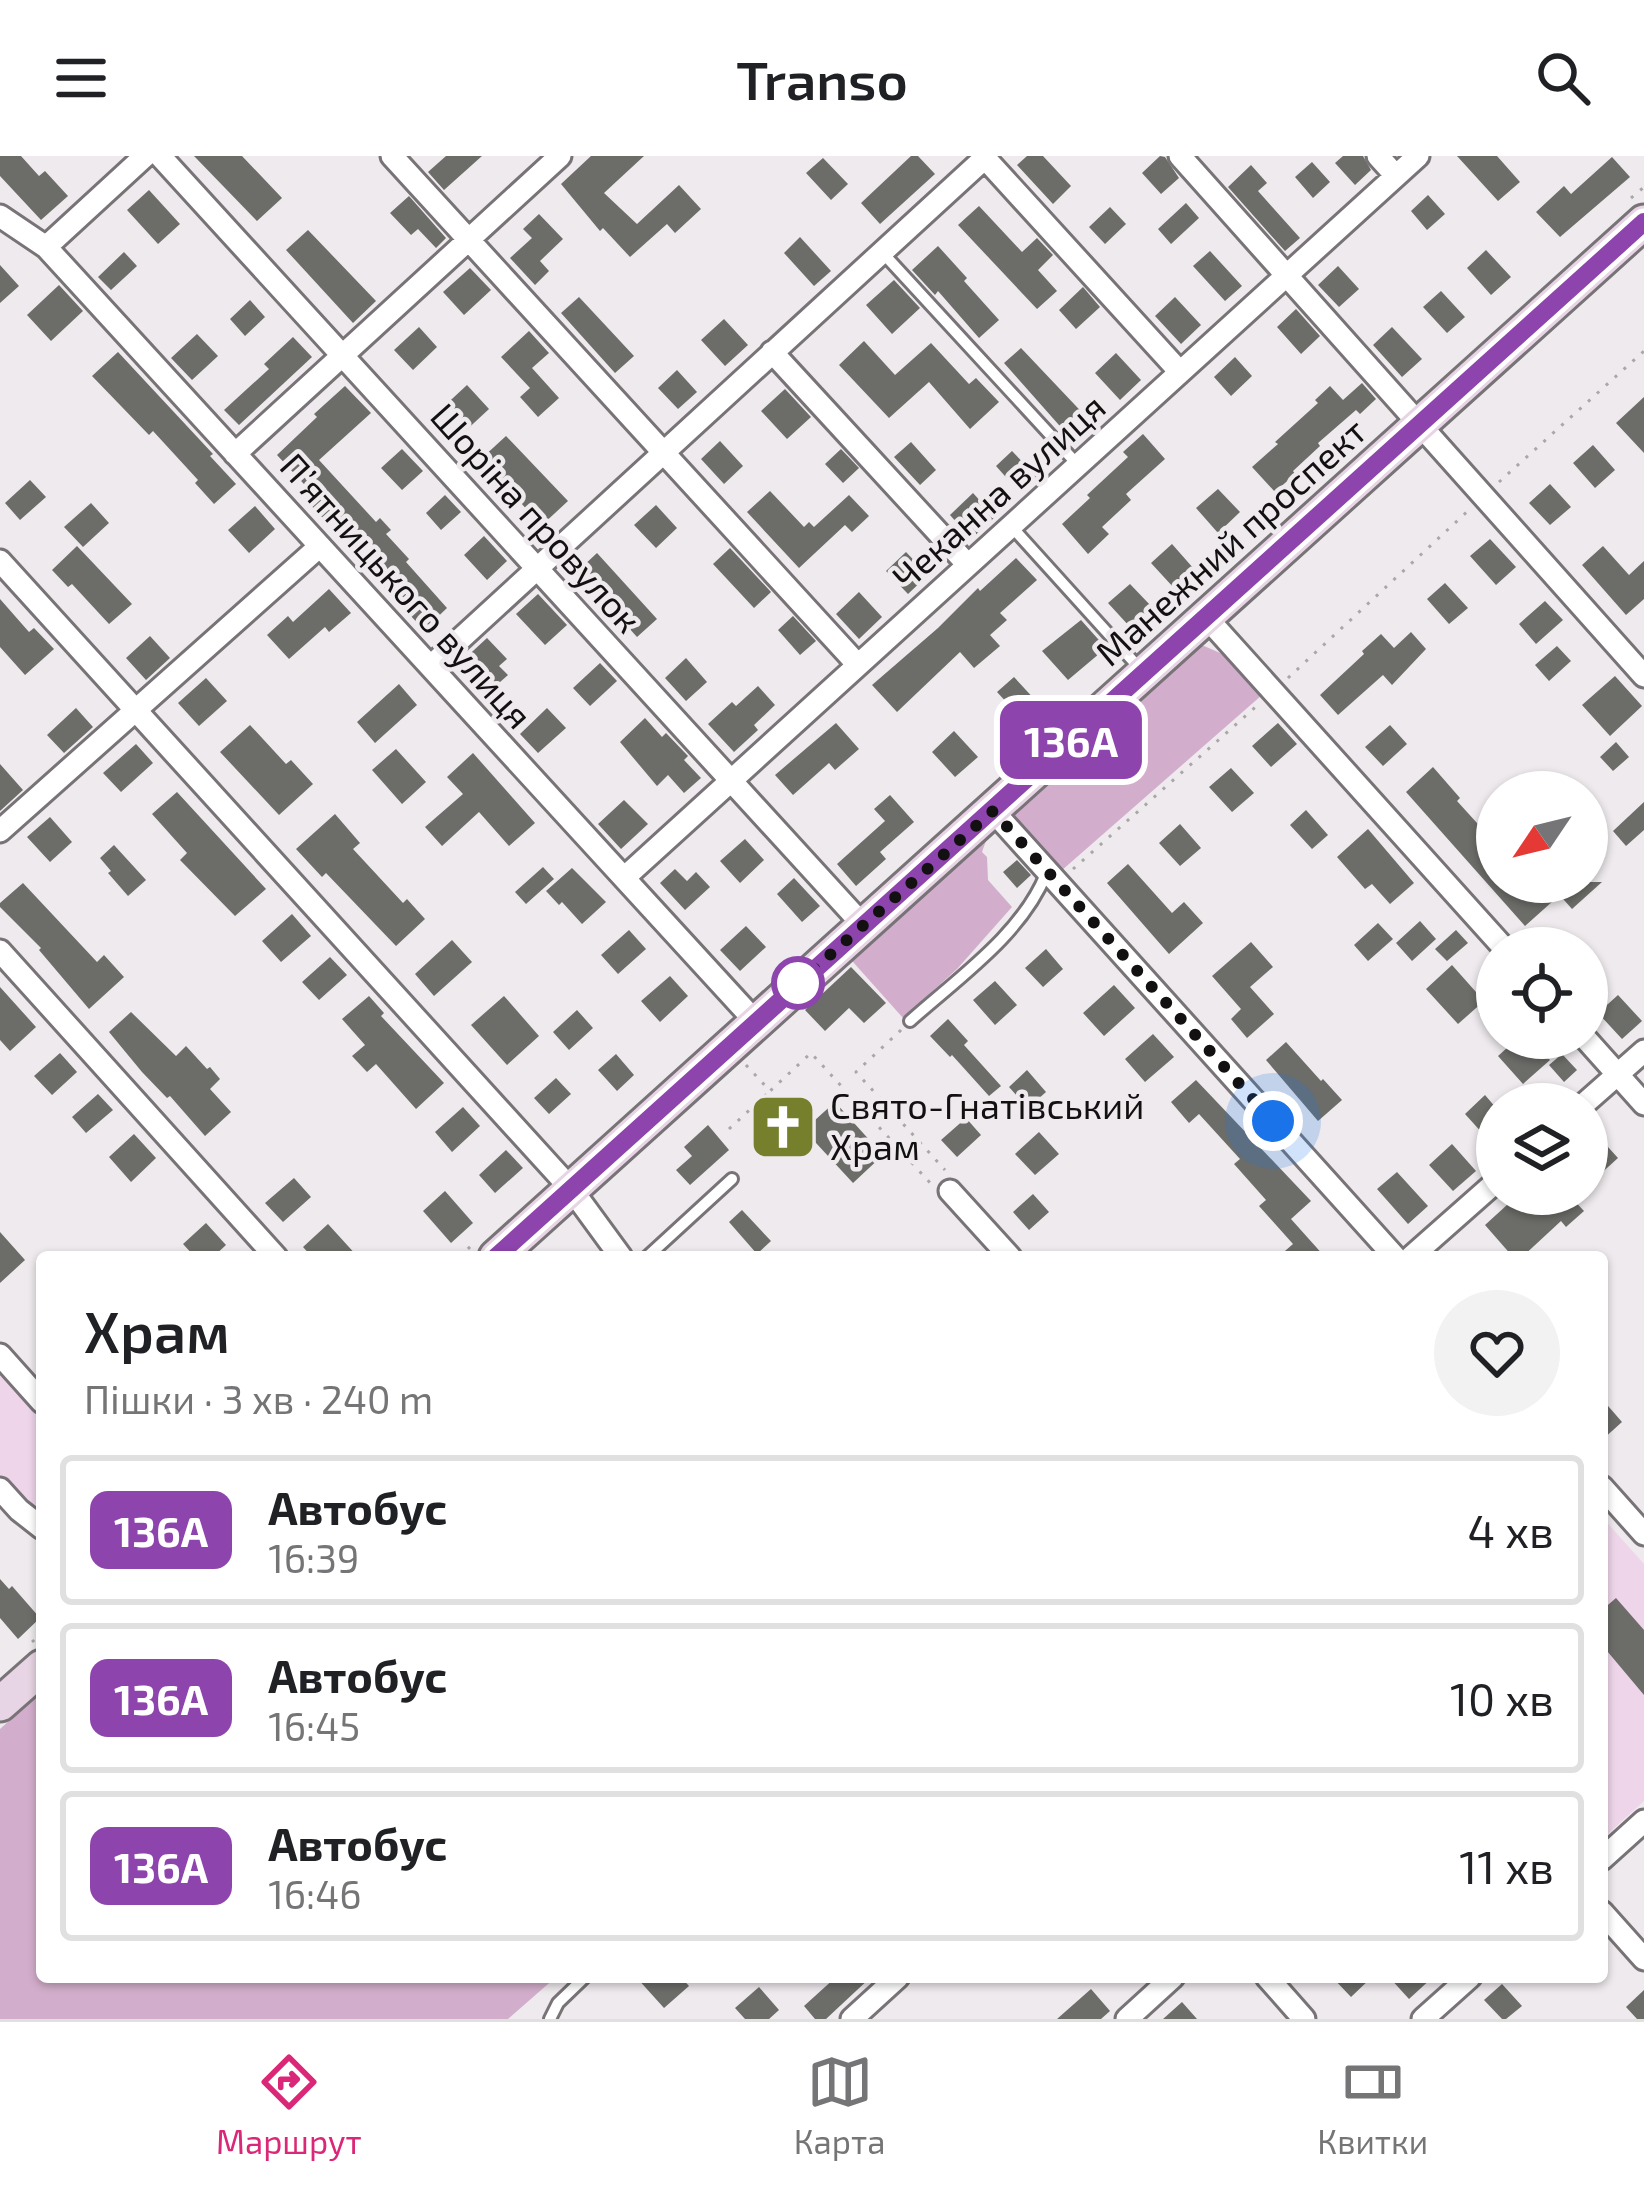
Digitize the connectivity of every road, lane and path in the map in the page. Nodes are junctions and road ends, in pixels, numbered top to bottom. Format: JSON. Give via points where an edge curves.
{"nodes":[{"id":1,"x":145,"y":156,"type":"edge"},
{"id":2,"x":160,"y":156,"type":"edge"},
{"id":3,"x":392,"y":156,"type":"edge"},
{"id":4,"x":560,"y":156,"type":"edge"},
{"id":5,"x":1180,"y":156,"type":"edge"},
{"id":6,"x":1378,"y":156,"type":"edge"},
{"id":7,"x":1418,"y":156,"type":"edge"},
{"id":8,"x":985,"y":157,"type":"edge"},
{"id":9,"x":1396,"y":176,"type":"junction"},
{"id":10,"x":0,"y":216,"type":"edge"},
{"id":11,"x":1640,"y":232,"type":"edge"},
{"id":12,"x":469,"y":240,"type":"junction"},
{"id":13,"x":46,"y":247,"type":"junction"},
{"id":14,"x":883,"y":252,"type":"junction"},
{"id":15,"x":1288,"y":274,"type":"junction"},
{"id":16,"x":1644,"y":351,"type":"edge"},
{"id":17,"x":772,"y":352,"type":"junction"},
{"id":18,"x":343,"y":356,"type":"junction"},
{"id":19,"x":1180,"y":372,"type":"junction"},
{"id":20,"x":1420,"y":424,"type":"junction"},
{"id":21,"x":664,"y":452,"type":"junction"},
{"id":22,"x":236,"y":454,"type":"junction"},
{"id":23,"x":1078,"y":465,"type":"junction"},
{"id":24,"x":1484,"y":496,"type":"junction"},
{"id":25,"x":1011,"y":526,"type":"junction"},
{"id":26,"x":320,"y":546,"type":"junction"},
{"id":27,"x":0,"y":561,"type":"edge"},
{"id":28,"x":968,"y":565,"type":"junction"},
{"id":29,"x":537,"y":568,"type":"junction"},
{"id":30,"x":1206,"y":617,"type":"junction"},
{"id":31,"x":858,"y":665,"type":"junction"},
{"id":32,"x":430,"y":667,"type":"junction"},
{"id":33,"x":1144,"y":674,"type":"junction"},
{"id":34,"x":1644,"y":676,"type":"edge"},
{"id":35,"x":1273,"y":692,"type":"junction"},
{"id":36,"x":136,"y":711,"type":"junction"},
{"id":37,"x":731,"y":780,"type":"junction"},
{"id":38,"x":993,"y":811,"type":"junction"},
{"id":39,"x":0,"y":832,"type":"edge"},
{"id":40,"x":1053,"y":877,"type":"junction"},
{"id":41,"x":624,"y":878,"type":"junction"},
{"id":42,"x":863,"y":925,"type":"junction"},
{"id":43,"x":1485,"y":927,"type":"edge"},
{"id":44,"x":0,"y":951,"type":"edge"},
{"id":45,"x":755,"y":1022,"type":"junction"},
{"id":46,"x":910,"y":1022,"type":"joint"},
{"id":47,"x":728,"y":1046,"type":"junction"},
{"id":48,"x":1644,"y":1051,"type":"edge"},
{"id":49,"x":1604,"y":1059,"type":"edge"},
{"id":50,"x":1617,"y":1074,"type":"junction"},
{"id":51,"x":1607,"y":1083,"type":"edge"},
{"id":52,"x":770,"y":1091,"type":"junction"},
{"id":53,"x":1644,"y":1104,"type":"edge"},
{"id":54,"x":729,"y":1129,"type":"dead end"},
{"id":55,"x":732,"y":1179,"type":"dead end"},
{"id":56,"x":572,"y":1190,"type":"junction"},
{"id":57,"x":950,"y":1191,"type":"junction"},
{"id":58,"x":1476,"y":1200,"type":"edge"},
{"id":59,"x":271,"y":1251,"type":"edge"},
{"id":60,"x":503,"y":1251,"type":"edge"},
{"id":61,"x":616,"y":1251,"type":"edge"},
{"id":62,"x":654,"y":1251,"type":"edge"},
{"id":63,"x":1005,"y":1251,"type":"edge"},
{"id":64,"x":1390,"y":1251,"type":"edge"},
{"id":65,"x":1418,"y":1251,"type":"edge"},
{"id":66,"x":0,"y":1355,"type":"edge"},
{"id":67,"x":36,"y":1395,"type":"edge"},
{"id":68,"x":0,"y":1489,"type":"edge"},
{"id":69,"x":1608,"y":1494,"type":"edge"},
{"id":70,"x":36,"y":1523,"type":"edge"},
{"id":71,"x":1644,"y":1534,"type":"edge"},
{"id":72,"x":36,"y":1672,"type":"edge"},
{"id":73,"x":0,"y":1704,"type":"edge"},
{"id":74,"x":1644,"y":1821,"type":"edge"},
{"id":75,"x":1608,"y":1854,"type":"edge"},
{"id":76,"x":1608,"y":1919,"type":"edge"},
{"id":77,"x":1644,"y":1959,"type":"edge"},
{"id":78,"x":579,"y":1983,"type":"edge"},
{"id":79,"x":891,"y":1983,"type":"edge"},
{"id":80,"x":1166,"y":1983,"type":"edge"},
{"id":81,"x":1272,"y":1983,"type":"edge"},
{"id":82,"x":1463,"y":1983,"type":"edge"},
{"id":83,"x":550,"y":2019,"type":"edge"},
{"id":84,"x":852,"y":2019,"type":"edge"},
{"id":85,"x":1127,"y":2019,"type":"edge"},
{"id":86,"x":1304,"y":2019,"type":"edge"},
{"id":87,"x":1423,"y":2019,"type":"edge"}],
"edges":[{"from":1,"to":13,"type":"street"},
{"from":2,"to":18,"type":"street","name":"Шоріна провулок"},
{"from":3,"to":12,"type":"street"},
{"from":4,"to":12,"type":"street"},
{"from":5,"to":15,"type":"street"},
{"from":6,"to":9,"type":"street"},
{"from":7,"to":9,"type":"street","name":"Чеканна вулиця"},
{"from":8,"to":14,"type":"street"},
{"from":8,"to":19,"type":"street"},
{"from":9,"to":15,"type":"street","name":"Чеканна вулиця"},
{"from":10,"to":13,"type":"street","name":"П’ятницького вулиця"},
{"from":11,"to":20,"type":"street","name":"Манежний проспект"},
{"from":12,"to":18,"type":"street"},
{"from":12,"to":21,"type":"street"},
{"from":13,"to":22,"type":"street","name":"П’ятницького вулиця"},
{"from":14,"to":17,"type":"street"},
{"from":14,"to":23,"type":"lane"},
{"from":15,"to":19,"type":"street","name":"Чеканна вулиця"},
{"from":15,"to":20,"type":"street"},
{"from":16,"to":24,"type":"path"},
{"from":17,"to":21,"type":"street"},
{"from":17,"to":28,"type":"street"},
{"from":18,"to":22,"type":"street"},
{"from":18,"to":29,"type":"street","name":"Шоріна провулок"},
{"from":19,"to":23,"type":"street","name":"Чеканна вулиця"},
{"from":20,"to":24,"type":"street"},
{"from":20,"to":30,"type":"street","name":"Манежний проспект"},
{"from":21,"to":29,"type":"street"},
{"from":21,"to":31,"type":"street"},
{"from":22,"to":26,"type":"street","name":"П’ятницького вулиця"},
{"from":23,"to":25,"type":"street","name":"Чеканна вулиця"},
{"from":24,"to":34,"type":"street"},
{"from":24,"to":35,"type":"path"},
{"from":25,"to":28,"type":"street","name":"Чеканна вулиця"},
{"from":25,"to":33,"type":"lane"},
{"from":26,"to":32,"type":"street","name":"П’ятницького вулиця"},
{"from":26,"to":36,"type":"street"},
{"from":27,"to":36,"type":"street"},
{"from":28,"to":31,"type":"street","name":"Чеканна вулиця"},
{"from":29,"to":32,"type":"street"},
{"from":29,"to":37,"type":"street","name":"Шоріна провулок"},
{"from":30,"to":33,"type":"street","name":"Манежний проспект"},
{"from":30,"to":35,"type":"street"},
{"from":31,"to":37,"type":"street","name":"Чеканна вулиця"},
{"from":32,"to":41,"type":"street","name":"П’ятницького вулиця"},
{"from":33,"to":38,"type":"street","name":"Манежний проспект"},
{"from":35,"to":40,"type":"path"},
{"from":35,"to":43,"type":"street"},
{"from":36,"to":39,"type":"street"},
{"from":36,"to":56,"type":"street"},
{"from":37,"to":41,"type":"street","name":"Чеканна вулиця"},
{"from":37,"to":42,"type":"street","name":"Шоріна провулок"},
{"from":38,"to":40,"type":"street"},
{"from":38,"to":42,"type":"street","name":"Манежний проспект"},
{"from":40,"to":46,"type":"lane","via":[[1019,922]]},
{"from":40,"to":64,"type":"street"},
{"from":41,"to":45,"type":"street","name":"П’ятницького вулиця"},
{"from":42,"to":45,"type":"street","name":"Манежний проспект"},
{"from":44,"to":59,"type":"street"},
{"from":45,"to":47,"type":"street","name":"Манежний проспект"},
{"from":46,"to":57,"type":"path","via":[[856,1072],[954,1180]]},
{"from":47,"to":52,"type":"path"},
{"from":47,"to":56,"type":"street","name":"Манежний проспект"},
{"from":48,"to":50,"type":"street"},
{"from":49,"to":50,"type":"street"},
{"from":50,"to":51,"type":"street"},
{"from":50,"to":53,"type":"street"},
{"from":52,"to":54,"type":"path"},
{"from":52,"to":57,"type":"path","via":[[811,1053],[939,1193]]},
{"from":55,"to":62,"type":"lane"},
{"from":56,"to":60,"type":"street","name":"Манежний проспект"},
{"from":56,"to":61,"type":"street"},
{"from":57,"to":63,"type":"street"},
{"from":58,"to":65,"type":"street"},
{"from":66,"to":67,"type":"street"},
{"from":68,"to":70,"type":"street"},
{"from":69,"to":71,"type":"street"},
{"from":72,"to":73,"type":"street"},
{"from":74,"to":75,"type":"street"},
{"from":76,"to":77,"type":"street"},
{"from":78,"to":83,"type":"lane"},
{"from":79,"to":84,"type":"street"},
{"from":80,"to":85,"type":"street"},
{"from":81,"to":86,"type":"street"},
{"from":82,"to":87,"type":"street"}]}
